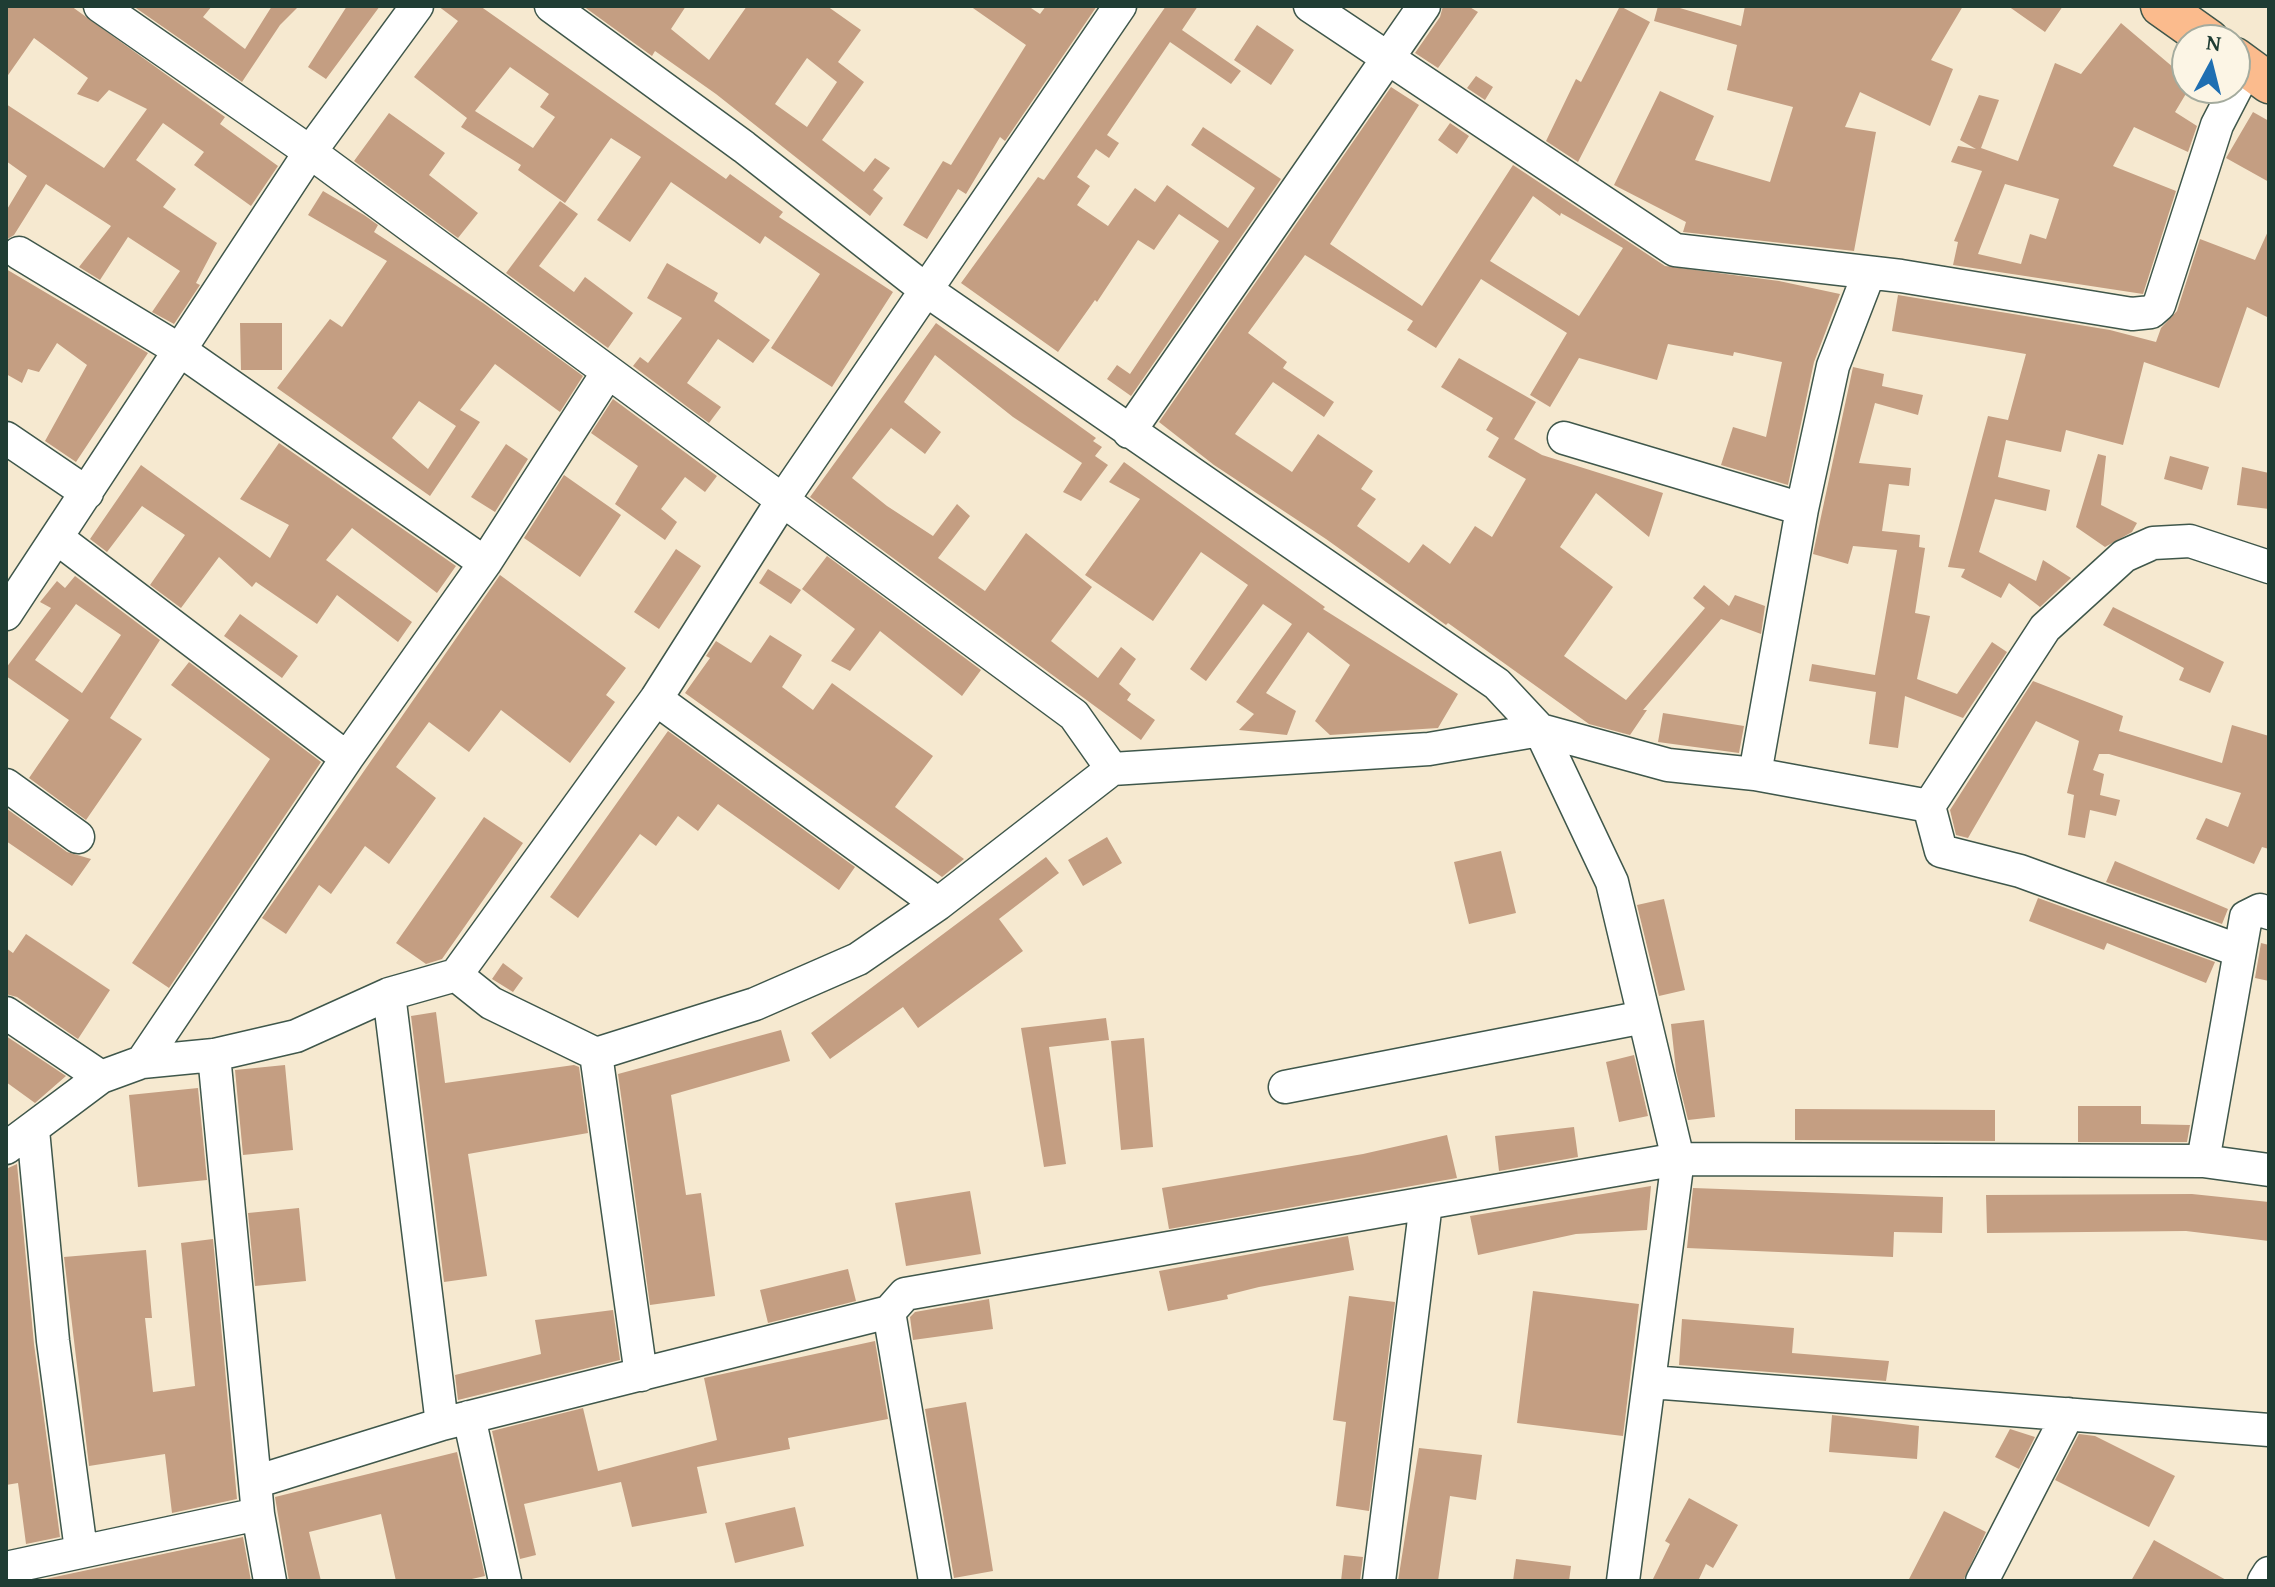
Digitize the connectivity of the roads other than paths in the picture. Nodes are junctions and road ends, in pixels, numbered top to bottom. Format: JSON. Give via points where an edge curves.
{"nodes":[{"id":1,"x":100,"y":6,"type":"edge"},
{"id":2,"x":417,"y":6,"type":"edge"},
{"id":3,"x":551,"y":6,"type":"edge"},
{"id":4,"x":1120,"y":6,"type":"edge"},
{"id":5,"x":1310,"y":6,"type":"edge"},
{"id":6,"x":1424,"y":6,"type":"edge"},
{"id":7,"x":2161,"y":6,"type":"edge"},
{"id":8,"x":2186,"y":24,"type":"edge"},
{"id":9,"x":1388,"y":59,"type":"junction"},
{"id":10,"x":2229,"y":104,"type":"edge"},
{"id":11,"x":310,"y":152,"type":"junction"},
{"id":12,"x":19,"y":253,"type":"dead end"},
{"id":13,"x":1869,"y":273,"type":"junction"},
{"id":14,"x":926,"y":290,"type":"junction"},
{"id":15,"x":181,"y":351,"type":"junction"},
{"id":16,"x":608,"y":372,"type":"junction"},
{"id":17,"x":1129,"y":432,"type":"junction"},
{"id":18,"x":6,"y":438,"type":"edge"},
{"id":19,"x":1564,"y":438,"type":"dead end"},
{"id":20,"x":87,"y":493,"type":"junction"},
{"id":21,"x":782,"y":501,"type":"junction"},
{"id":22,"x":1802,"y":509,"type":"junction"},
{"id":23,"x":57,"y":538,"type":"junction"},
{"id":24,"x":485,"y":563,"type":"junction"},
{"id":25,"x":2269,"y":567,"type":"edge"},
{"id":26,"x":6,"y":614,"type":"edge"},
{"id":27,"x":656,"y":699,"type":"junction"},
{"id":28,"x":1540,"y":730,"type":"junction"},
{"id":29,"x":347,"y":758,"type":"junction"},
{"id":30,"x":1112,"y":769,"type":"junction"},
{"id":31,"x":1755,"y":774,"type":"junction"},
{"id":32,"x":6,"y":785,"type":"edge"},
{"id":33,"x":1929,"y":806,"type":"junction"},
{"id":34,"x":78,"y":837,"type":"dead end"},
{"id":35,"x":938,"y":904,"type":"junction"},
{"id":36,"x":2269,"y":913,"type":"edge"},
{"id":37,"x":2240,"y":951,"type":"junction"},
{"id":38,"x":456,"y":975,"type":"junction"},
{"id":39,"x":389,"y":994,"type":"junction"},
{"id":40,"x":6,"y":1013,"type":"edge"},
{"id":41,"x":1644,"y":1017,"type":"junction"},
{"id":42,"x":596,"y":1054,"type":"junction"},
{"id":43,"x":214,"y":1055,"type":"junction"},
{"id":44,"x":142,"y":1062,"type":"junction"},
{"id":45,"x":101,"y":1077,"type":"junction"},
{"id":46,"x":1285,"y":1087,"type":"dead end"},
{"id":47,"x":33,"y":1130,"type":"junction"},
{"id":48,"x":6,"y":1148,"type":"edge"},
{"id":49,"x":1678,"y":1159,"type":"junction"},
{"id":50,"x":2203,"y":1161,"type":"junction"},
{"id":51,"x":2269,"y":1170,"type":"edge"},
{"id":52,"x":1426,"y":1203,"type":"junction"},
{"id":53,"x":889,"y":1312,"type":"junction"},
{"id":54,"x":641,"y":1375,"type":"junction"},
{"id":55,"x":1651,"y":1382,"type":"junction"},
{"id":56,"x":2068,"y":1414,"type":"junction"},
{"id":57,"x":455,"y":1420,"type":"junction"},
{"id":58,"x":2269,"y":1430,"type":"edge"},
{"id":59,"x":255,"y":1482,"type":"junction"},
{"id":60,"x":258,"y":1514,"type":"junction"},
{"id":61,"x":81,"y":1550,"type":"junction"},
{"id":62,"x":6,"y":1568,"type":"edge"},
{"id":63,"x":43,"y":1570,"type":"edge"},
{"id":64,"x":2269,"y":1573,"type":"edge"},
{"id":65,"x":270,"y":1581,"type":"edge"},
{"id":66,"x":505,"y":1581,"type":"edge"},
{"id":67,"x":935,"y":1581,"type":"edge"},
{"id":68,"x":1379,"y":1581,"type":"edge"},
{"id":69,"x":1623,"y":1581,"type":"edge"},
{"id":70,"x":1982,"y":1581,"type":"edge"},
{"id":71,"x":2264,"y":1581,"type":"edge"}],
"edges":[{"from":1,"to":11,"type":"street"},
{"from":2,"to":11,"type":"street"},
{"from":3,"to":14,"type":"street","via":[[744,147]]},
{"from":4,"to":14,"type":"street"},
{"from":5,"to":9,"type":"street"},
{"from":6,"to":9,"type":"street"},
{"from":7,"to":8,"type":"main road"},
{"from":9,"to":13,"type":"street","via":[[1675,250]]},
{"from":9,"to":17,"type":"street"},
{"from":10,"to":13,"type":"street","via":[[2217,125],[2159,305],[2151,312],[2132,314]]},
{"from":11,"to":15,"type":"street"},
{"from":11,"to":16,"type":"street"},
{"from":12,"to":15,"type":"street"},
{"from":13,"to":22,"type":"street","via":[[1833,366]]},
{"from":14,"to":17,"type":"street"},
{"from":14,"to":21,"type":"street"},
{"from":15,"to":20,"type":"street"},
{"from":15,"to":24,"type":"street"},
{"from":16,"to":21,"type":"street"},
{"from":16,"to":24,"type":"street"},
{"from":17,"to":28,"type":"street","via":[[1497,684]]},
{"from":18,"to":20,"type":"street"},
{"from":19,"to":22,"type":"street"},
{"from":20,"to":23,"type":"street"},
{"from":21,"to":27,"type":"street"},
{"from":21,"to":30,"type":"street","via":[[1074,715]]},
{"from":22,"to":31,"type":"street"},
{"from":23,"to":26,"type":"street"},
{"from":23,"to":29,"type":"street"},
{"from":24,"to":29,"type":"street"},
{"from":25,"to":33,"type":"street","via":[[2190,541],[2153,543],[2124,556],[2045,628]]},
{"from":27,"to":35,"type":"street"},
{"from":27,"to":38,"type":"street"},
{"from":28,"to":30,"type":"street","via":[[1429,749]]},
{"from":28,"to":31,"type":"street","via":[[1668,765]]},
{"from":28,"to":41,"type":"street","via":[[1612,882]]},
{"from":29,"to":44,"type":"street"},
{"from":30,"to":35,"type":"street"},
{"from":31,"to":33,"type":"street"},
{"from":32,"to":34,"type":"street"},
{"from":33,"to":37,"type":"street","via":[[1941,851],[2020,871]]},
{"from":35,"to":42,"type":"street","via":[[843,966],[755,1004]]},
{"from":36,"to":37,"type":"street","via":[[2260,910],[2246,917]]},
{"from":37,"to":50,"type":"street"},
{"from":38,"to":39,"type":"street"},
{"from":38,"to":42,"type":"street","via":[[491,1003]]},
{"from":39,"to":43,"type":"street","via":[[296,1036]]},
{"from":39,"to":57,"type":"street"},
{"from":40,"to":45,"type":"street"},
{"from":41,"to":46,"type":"street"},
{"from":41,"to":49,"type":"street"},
{"from":42,"to":54,"type":"street"},
{"from":43,"to":44,"type":"street"},
{"from":43,"to":59,"type":"street"},
{"from":44,"to":45,"type":"street"},
{"from":45,"to":47,"type":"street"},
{"from":47,"to":48,"type":"street"},
{"from":47,"to":61,"type":"street","via":[[53,1341]]},
{"from":49,"to":50,"type":"street"},
{"from":49,"to":52,"type":"street"},
{"from":49,"to":55,"type":"street"},
{"from":50,"to":51,"type":"street"},
{"from":52,"to":53,"type":"street","via":[[905,1294]]},
{"from":52,"to":68,"type":"street"},
{"from":53,"to":54,"type":"street"},
{"from":53,"to":67,"type":"street"},
{"from":54,"to":57,"type":"street"},
{"from":55,"to":56,"type":"street"},
{"from":55,"to":69,"type":"street"},
{"from":56,"to":58,"type":"street"},
{"from":56,"to":70,"type":"street"},
{"from":57,"to":59,"type":"street"},
{"from":57,"to":66,"type":"street"},
{"from":59,"to":60,"type":"street"},
{"from":60,"to":61,"type":"street"},
{"from":60,"to":65,"type":"street"},
{"from":61,"to":63,"type":"street"},
{"from":62,"to":63,"type":"street"},
{"from":64,"to":71,"type":"street"}]}
